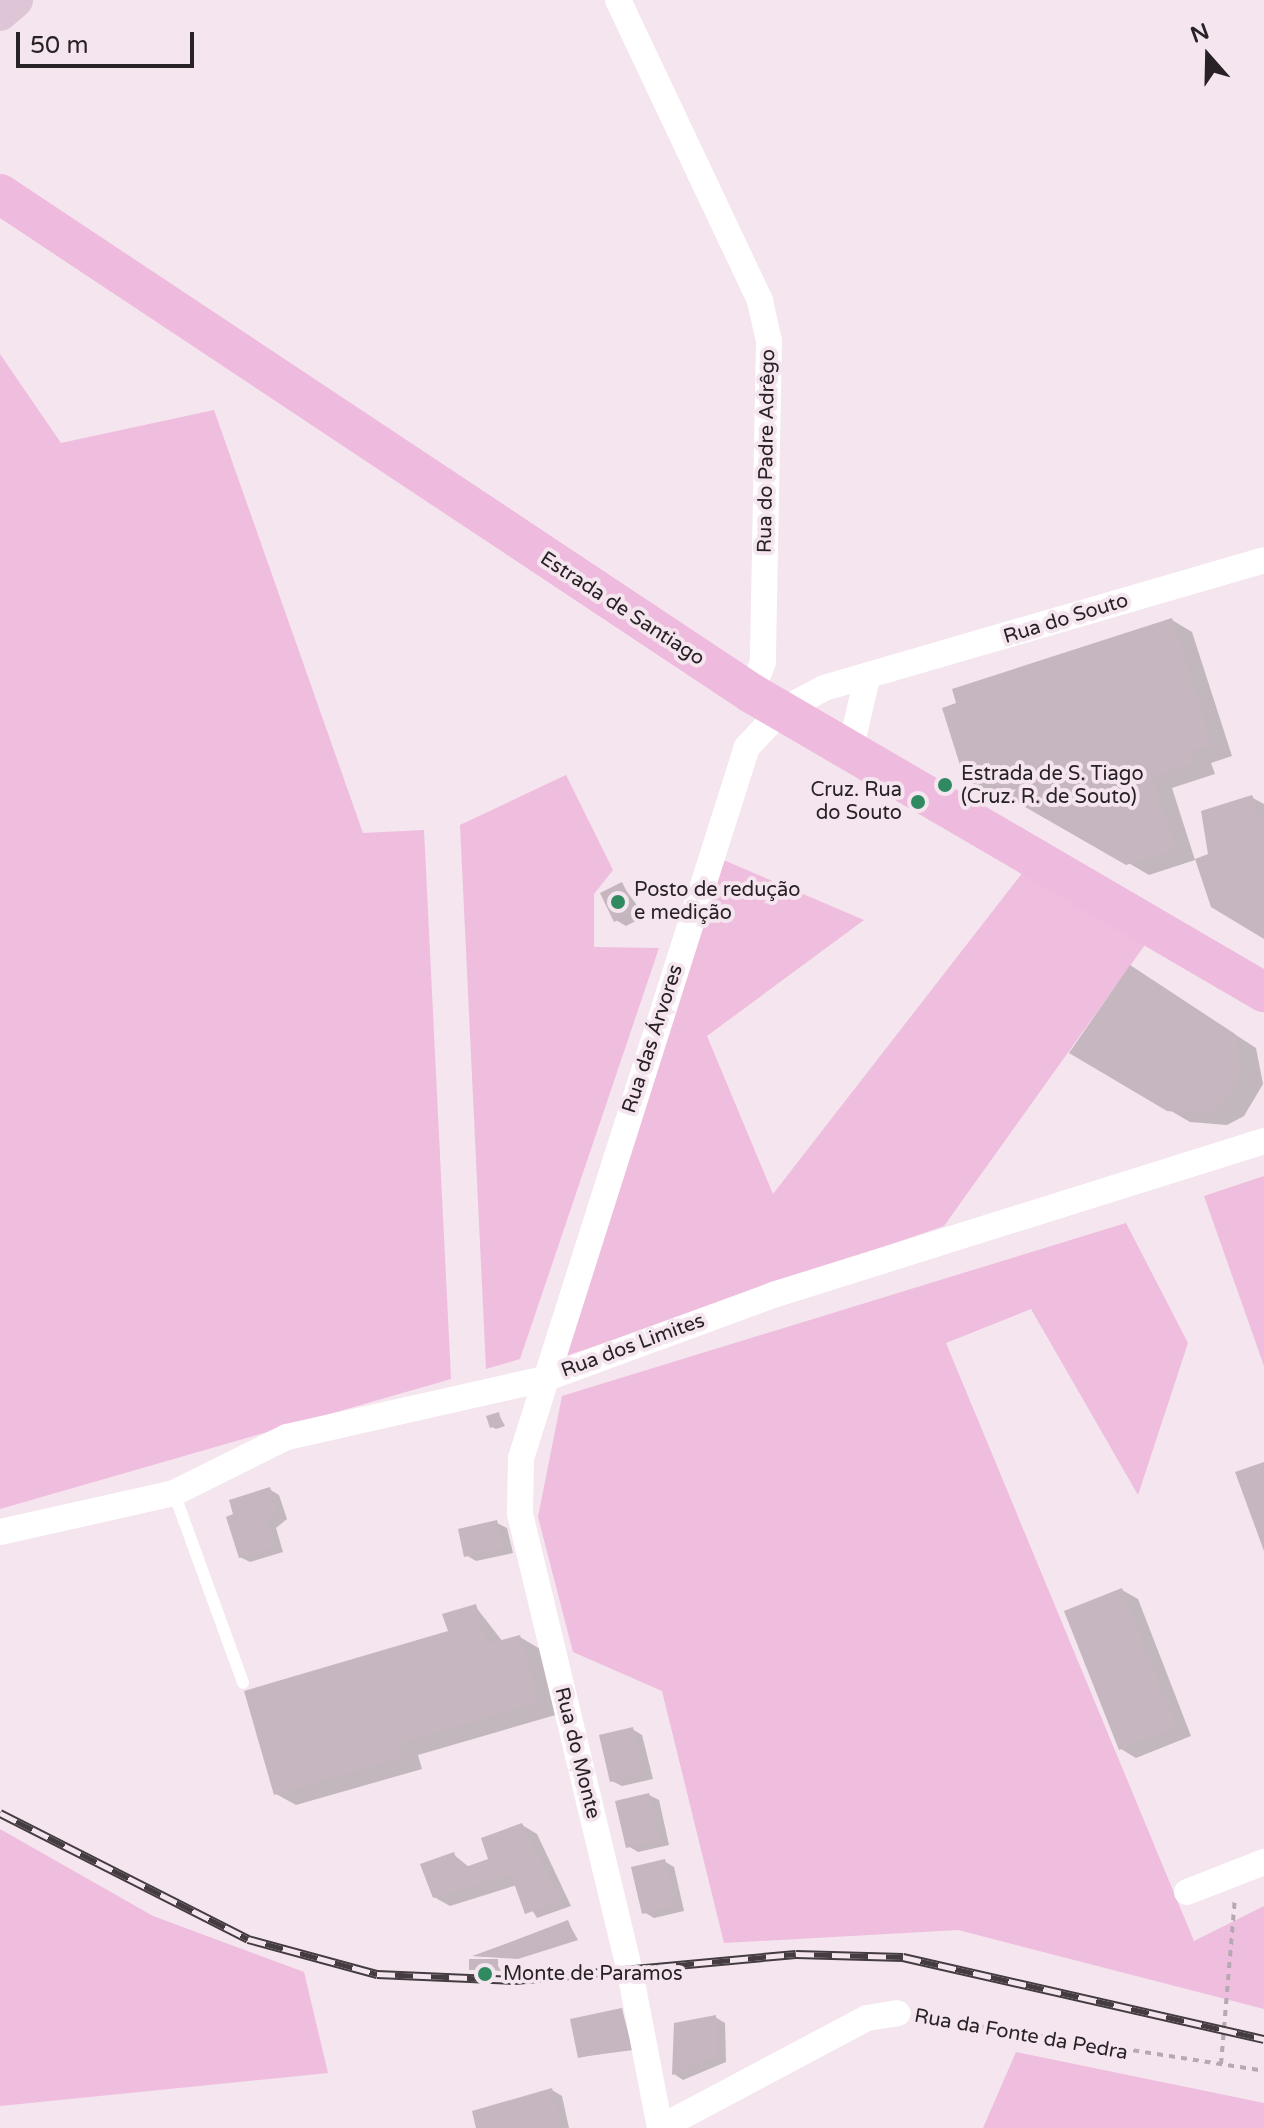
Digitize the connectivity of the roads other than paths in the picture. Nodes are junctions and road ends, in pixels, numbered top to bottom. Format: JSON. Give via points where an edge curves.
{"nodes":[{"id":1,"x":15,"y":0,"type":"edge"},
{"id":2,"x":618,"y":0,"type":"edge"},
{"id":3,"x":0,"y":13,"type":"edge"},
{"id":4,"x":0,"y":194,"type":"edge"},
{"id":5,"x":1264,"y":560,"type":"edge"},
{"id":6,"x":867,"y":678,"type":"junction"},
{"id":7,"x":766,"y":702,"type":"junction"},
{"id":8,"x":850,"y":751,"type":"junction"},
{"id":9,"x":1264,"y":992,"type":"edge"},
{"id":10,"x":1264,"y":1141,"type":"edge"},
{"id":11,"x":544,"y":1379,"type":"junction"},
{"id":12,"x":174,"y":1493,"type":"junction"},
{"id":13,"x":0,"y":1532,"type":"edge"},
{"id":14,"x":243,"y":1683,"type":"dead end"},
{"id":15,"x":1264,"y":1862,"type":"edge"},
{"id":16,"x":1187,"y":1892,"type":"dead end"},
{"id":17,"x":898,"y":2013,"type":"road end"},
{"id":18,"x":660,"y":2128,"type":"edge"}],
"edges":[{"from":1,"to":3,"type":"main road"},
{"from":2,"to":7,"type":"street","name":"Rua do Padre Adrêgo","via":[[760,301],[769,341]]},
{"from":4,"to":7,"type":"main road","name":"Estrada de Santiago"},
{"from":5,"to":6,"type":"street","name":"Rua do Souto"},
{"from":6,"to":7,"type":"street","name":"Rua do Souto"},
{"from":6,"to":8,"type":"street"},
{"from":7,"to":8,"type":"main road","name":"Estrada de Santiago"},
{"from":7,"to":11,"type":"street","name":"Rua das Árvores","via":[[747,747]]},
{"from":8,"to":9,"type":"main road","name":"Estrada de Santiago"},
{"from":10,"to":11,"type":"street","name":"Rua dos Limites","via":[[773,1295]]},
{"from":11,"to":12,"type":"street","name":"Rua dos Limites","via":[[287,1437]]},
{"from":11,"to":18,"type":"street","name":"Rua do Monte","via":[[521,1458],[520,1513],[630,1972]]},
{"from":12,"to":13,"type":"street","name":"Rua dos Limites"},
{"from":12,"to":14,"type":"lane"},
{"from":15,"to":16,"type":"street"},
{"from":17,"to":18,"type":"street","name":"Rua da Fonte da Pedra","via":[[867,2018]]}]}
